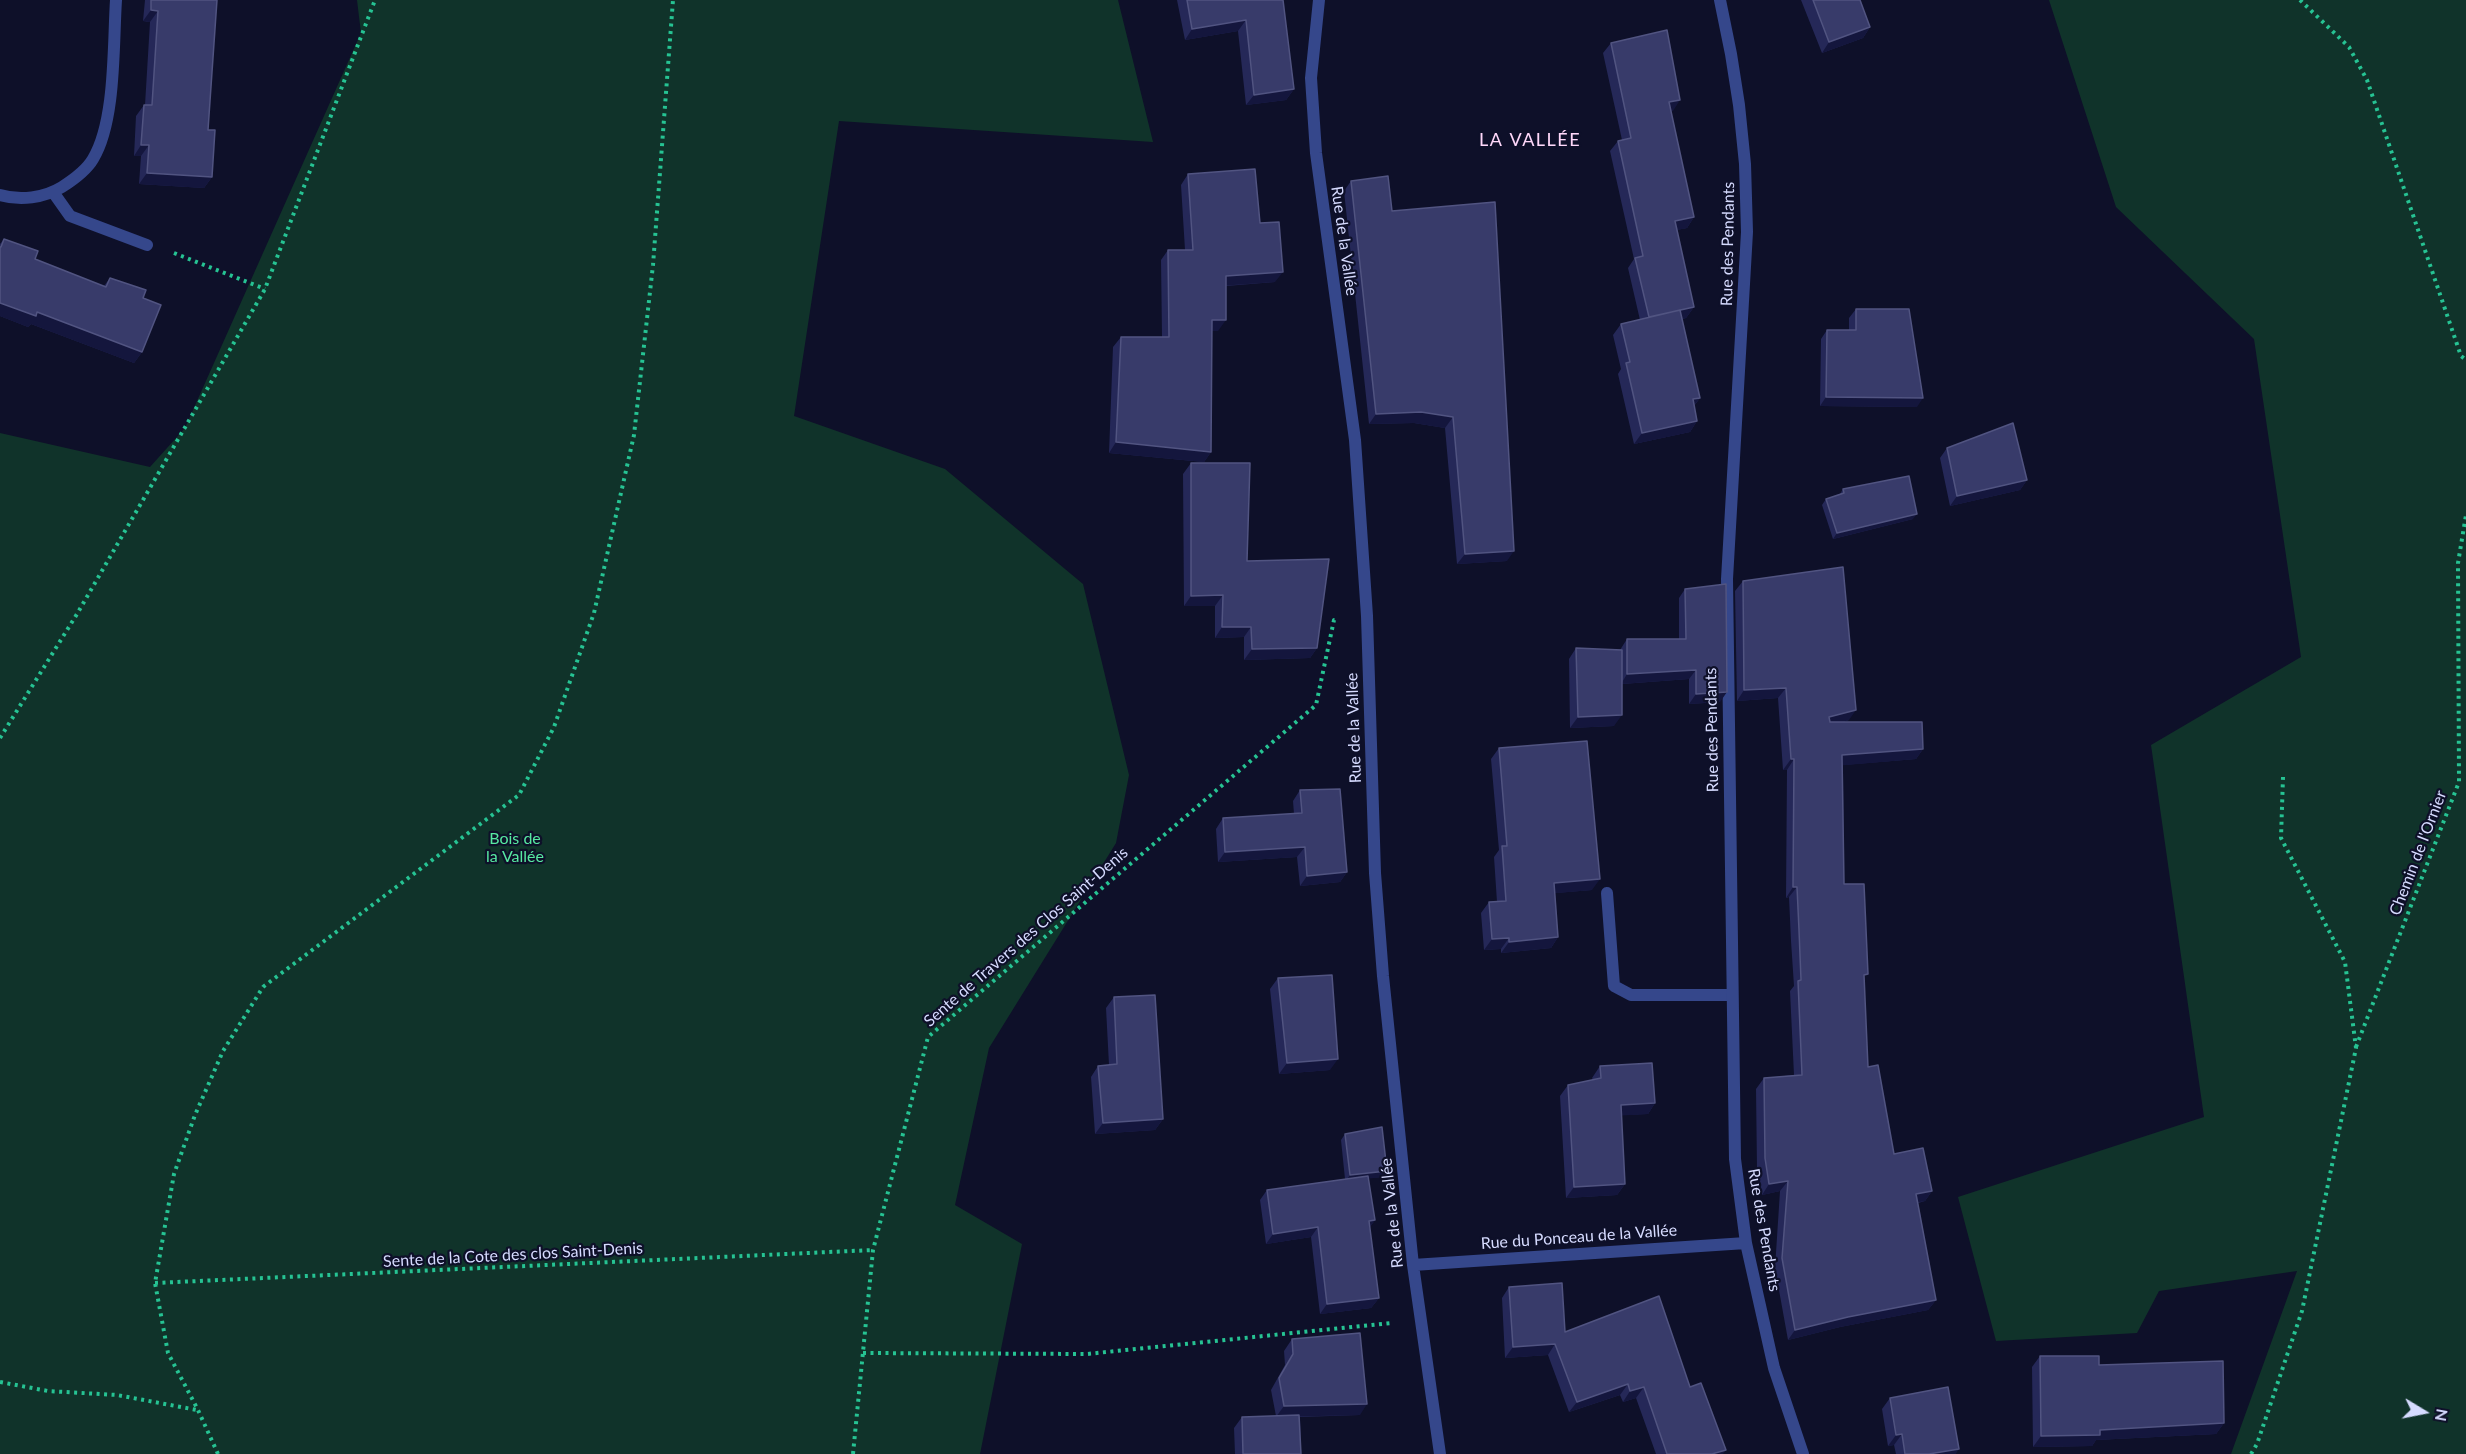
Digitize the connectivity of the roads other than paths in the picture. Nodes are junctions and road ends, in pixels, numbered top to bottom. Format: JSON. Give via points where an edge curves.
{"nodes":[{"id":1,"x":116,"y":0,"type":"edge"},
{"id":2,"x":1319,"y":0,"type":"edge"},
{"id":3,"x":1720,"y":0,"type":"edge"},
{"id":4,"x":53,"y":192,"type":"junction"},
{"id":5,"x":0,"y":195,"type":"edge"},
{"id":6,"x":147,"y":245,"type":"dead end"},
{"id":7,"x":1607,"y":893,"type":"dead end"},
{"id":8,"x":1732,"y":995,"type":"junction"},
{"id":9,"x":1746,"y":1243,"type":"junction"},
{"id":10,"x":1413,"y":1265,"type":"junction"},
{"id":11,"x":1440,"y":1454,"type":"edge"},
{"id":12,"x":1803,"y":1454,"type":"edge"}],
"edges":[{"from":1,"to":4,"type":"street","via":[[108,114],[102,138],[92,160],[75,179]]},
{"from":2,"to":10,"type":"street","name":"Rue de la Vallée","via":[[1311,78],[1316,153],[1354,440],[1367,616],[1375,873]]},
{"from":3,"to":8,"type":"street","name":"Rue des Pendants","via":[[1739,105],[1747,232],[1726,579]]},
{"from":4,"to":5,"type":"street","via":[[31,197]]},
{"from":4,"to":6,"type":"street","via":[[69,216]]},
{"from":7,"to":8,"type":"street","via":[[1614,986],[1631,995]]},
{"from":8,"to":9,"type":"street","name":"Rue des Pendants","via":[[1736,1159]]},
{"from":9,"to":10,"type":"street","name":"Rue du Ponceau de la Vallée"},
{"from":9,"to":12,"type":"street","name":"Rue des Pendants","via":[[1774,1368]]},
{"from":10,"to":11,"type":"street","name":"Rue de la Vallée"}]}
